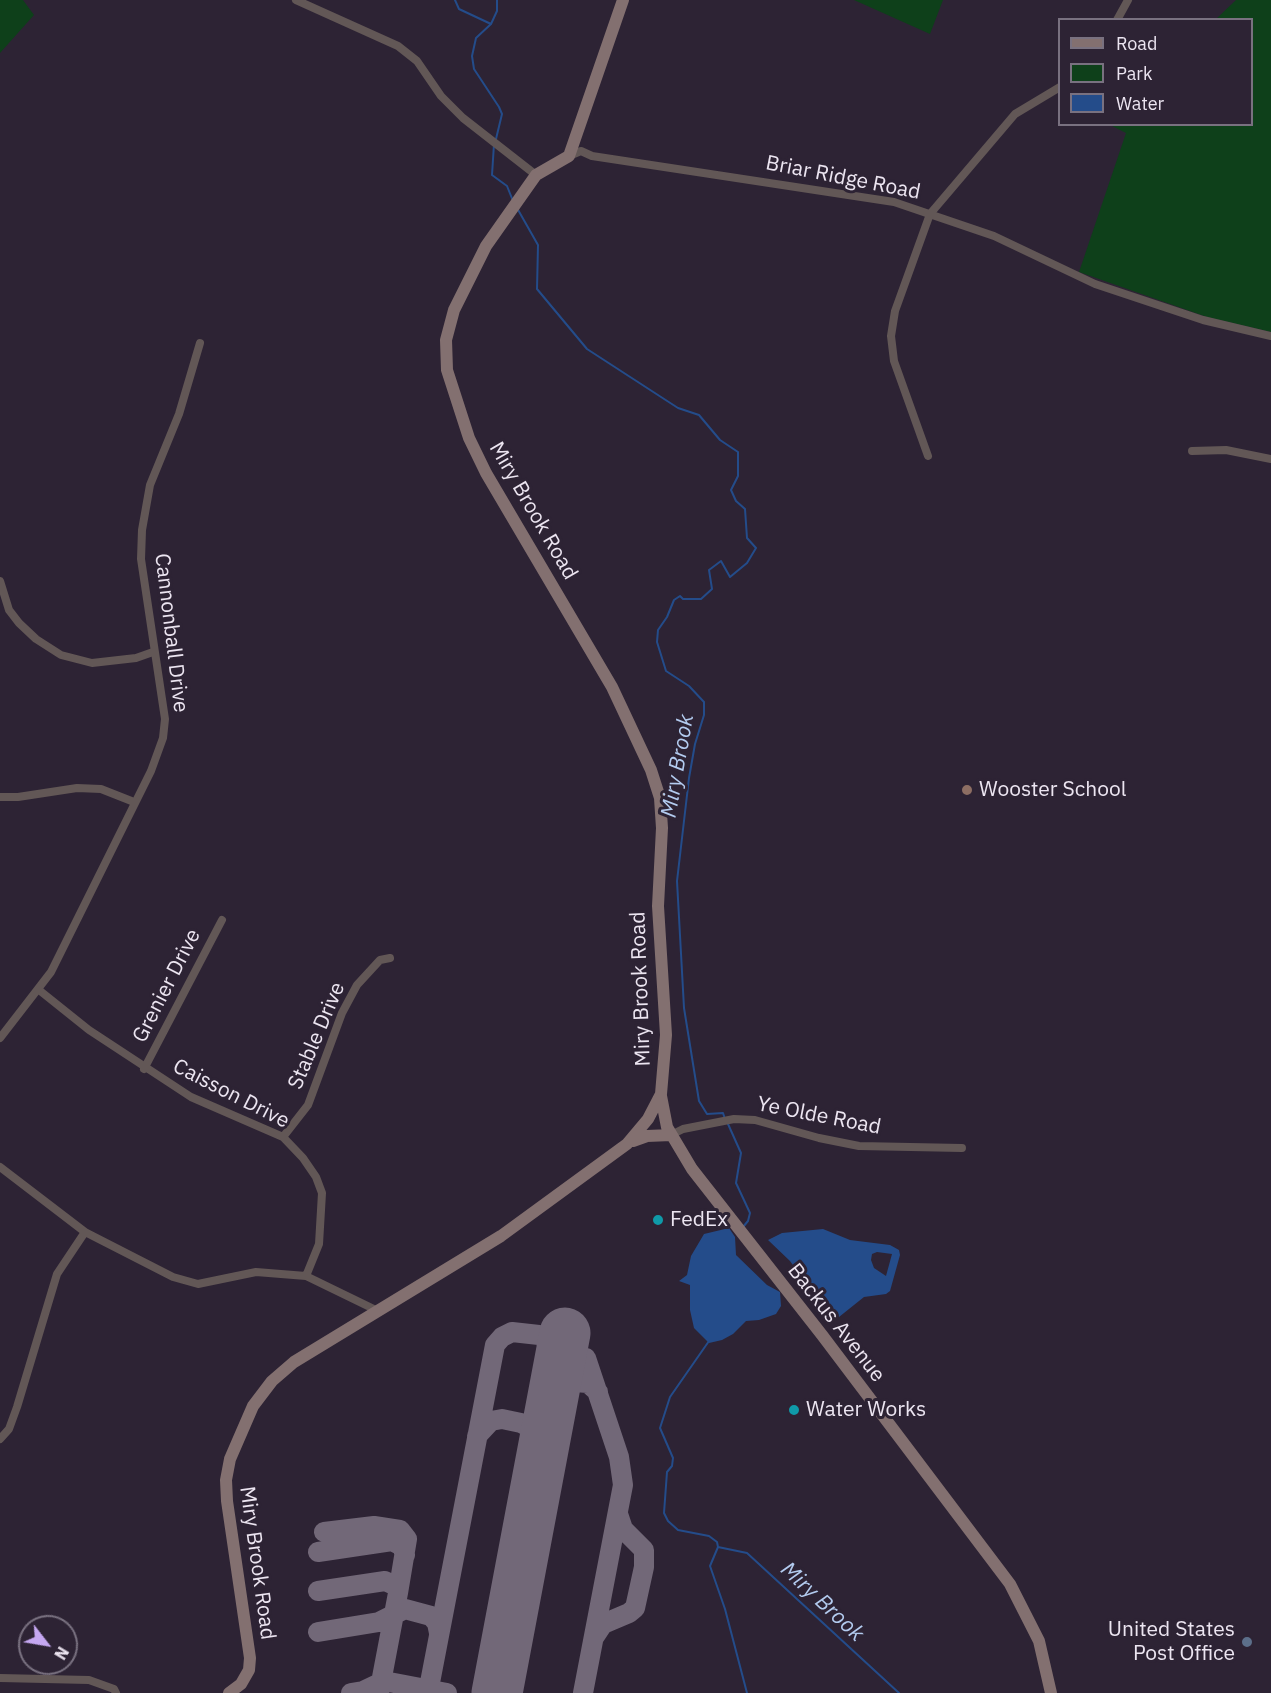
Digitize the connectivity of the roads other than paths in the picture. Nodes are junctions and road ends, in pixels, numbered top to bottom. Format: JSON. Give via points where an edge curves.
{"nodes":[{"id":1,"x":296,"y":0,"type":"edge"},
{"id":2,"x":623,"y":0,"type":"edge"},
{"id":3,"x":1128,"y":0,"type":"edge"},
{"id":4,"x":1118,"y":18,"type":"edge"},
{"id":5,"x":1058,"y":88,"type":"edge"},
{"id":6,"x":569,"y":156,"type":"junction"},
{"id":7,"x":536,"y":175,"type":"junction"},
{"id":8,"x":930,"y":214,"type":"junction"},
{"id":9,"x":1271,"y":336,"type":"edge"},
{"id":10,"x":200,"y":343,"type":"dead end"},
{"id":11,"x":1192,"y":451,"type":"dead end"},
{"id":12,"x":928,"y":456,"type":"dead end"},
{"id":13,"x":1271,"y":459,"type":"edge"},
{"id":14,"x":0,"y":581,"type":"edge"},
{"id":15,"x":153,"y":652,"type":"junction"},
{"id":16,"x":0,"y":797,"type":"edge"},
{"id":17,"x":134,"y":802,"type":"junction"},
{"id":18,"x":222,"y":920,"type":"dead end"},
{"id":19,"x":390,"y":958,"type":"dead end"},
{"id":20,"x":39,"y":990,"type":"junction"},
{"id":21,"x":0,"y":1038,"type":"edge"},
{"id":22,"x":144,"y":1069,"type":"junction"},
{"id":23,"x":661,"y":1094,"type":"junction"},
{"id":24,"x":671,"y":1135,"type":"junction"},
{"id":25,"x":283,"y":1137,"type":"junction"},
{"id":26,"x":627,"y":1144,"type":"junction"},
{"id":27,"x":962,"y":1148,"type":"dead end"},
{"id":28,"x":0,"y":1167,"type":"edge"},
{"id":29,"x":85,"y":1232,"type":"junction"},
{"id":30,"x":306,"y":1276,"type":"junction"},
{"id":31,"x":378,"y":1311,"type":"junction"},
{"id":32,"x":0,"y":1439,"type":"edge"},
{"id":33,"x":0,"y":1678,"type":"edge"},
{"id":34,"x":116,"y":1693,"type":"edge"},
{"id":35,"x":230,"y":1693,"type":"edge"},
{"id":36,"x":1051,"y":1693,"type":"edge"}],
"edges":[{"from":1,"to":7,"type":"street","via":[[398,46],[417,61],[441,96],[485,137]]},
{"from":2,"to":6,"type":"main road"},
{"from":3,"to":4,"type":"street"},
{"from":5,"to":8,"type":"street","via":[[1015,114]]},
{"from":6,"to":7,"type":"main road","name":"Miry Brook Road"},
{"from":6,"to":8,"type":"street","name":"Briar Ridge Road","via":[[580,151],[592,156],[749,178],[894,202]]},
{"from":7,"to":23,"type":"main road","name":"Miry Brook Road","via":[[486,246],[454,310],[446,340],[447,370],[469,438],[486,473],[612,687],[642,746],[657,788],[662,828],[658,906],[666,1035]]},
{"from":8,"to":9,"type":"street","name":"Briar Ridge Road","via":[[994,236],[1095,284],[1203,320]]},
{"from":8,"to":12,"type":"street","via":[[891,336],[894,361]]},
{"from":10,"to":15,"type":"street","name":"Cannonball Drive","via":[[179,414],[150,485],[142,530],[141,559]]},
{"from":11,"to":13,"type":"street","via":[[1226,450]]},
{"from":14,"to":15,"type":"street","via":[[9,610],[19,623],[61,655],[92,663]]},
{"from":15,"to":17,"type":"street","name":"Cannonball Drive","via":[[165,718],[163,738]]},
{"from":16,"to":17,"type":"street","via":[[77,788],[101,789]]},
{"from":17,"to":20,"type":"street","name":"Cannonball Drive"},
{"from":18,"to":22,"type":"street","name":"Grenier Drive"},
{"from":19,"to":25,"type":"street","name":"Stable Drive","via":[[380,960],[357,985],[342,1012],[308,1105]]},
{"from":20,"to":21,"type":"street","name":"Cannonball Drive"},
{"from":20,"to":22,"type":"street","name":"Caisson Drive"},
{"from":22,"to":25,"type":"street","name":"Caisson Drive","via":[[191,1097]]},
{"from":23,"to":24,"type":"main road","name":"Backus Avenue"},
{"from":23,"to":26,"type":"main road","name":"Miry Brook Road","via":[[648,1119]]},
{"from":24,"to":26,"type":"main road","via":[[647,1136]]},
{"from":24,"to":27,"type":"street","name":"Ye Olde Road","via":[[731,1119],[755,1120],[859,1146]]},
{"from":24,"to":36,"type":"main road","name":"Backus Avenue","via":[[738,1230],[1010,1584],[1039,1641]]},
{"from":25,"to":30,"type":"street","name":"Caisson Drive","via":[[303,1158],[322,1193],[319,1244]]},
{"from":26,"to":31,"type":"main road","name":"Miry Brook Road","via":[[501,1236]]},
{"from":28,"to":29,"type":"street"},
{"from":29,"to":30,"type":"street","via":[[173,1277],[198,1284],[256,1272]]},
{"from":29,"to":32,"type":"street","via":[[57,1274],[17,1407],[9,1429]]},
{"from":30,"to":31,"type":"street"},
{"from":31,"to":35,"type":"main road","name":"Miry Brook Road","via":[[311,1351],[272,1381],[253,1406],[239,1437],[226,1480],[226,1501],[250,1658],[241,1684]]},
{"from":33,"to":34,"type":"street","via":[[89,1680]]}]}
